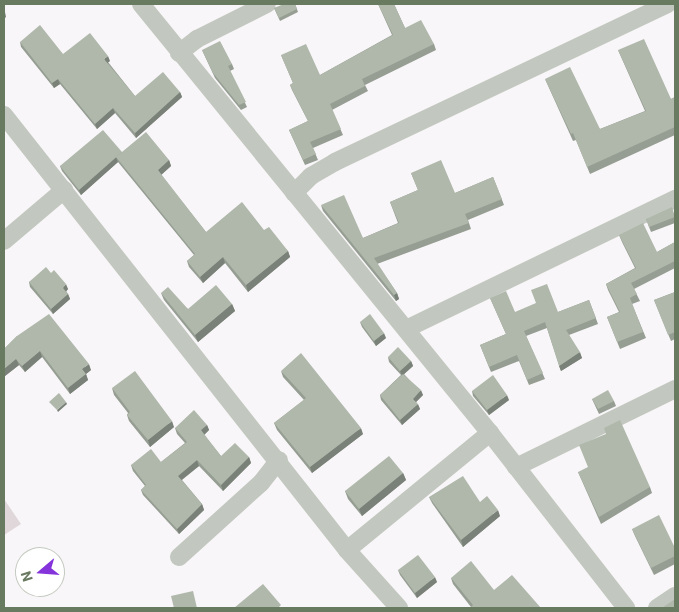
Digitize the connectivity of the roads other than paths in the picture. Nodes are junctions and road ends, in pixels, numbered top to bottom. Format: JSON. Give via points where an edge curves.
{"nodes":[{"id":1,"x":141,"y":4,"type":"edge"},
{"id":2,"x":267,"y":4,"type":"edge"},
{"id":3,"x":667,"y":4,"type":"edge"},
{"id":4,"x":179,"y":53,"type":"junction"},
{"id":5,"x":4,"y":114,"type":"edge"},
{"id":6,"x":64,"y":190,"type":"junction"},
{"id":7,"x":294,"y":193,"type":"junction"},
{"id":8,"x":675,"y":199,"type":"edge"},
{"id":9,"x":4,"y":242,"type":"edge"},
{"id":10,"x":406,"y":329,"type":"junction"},
{"id":11,"x":675,"y":389,"type":"edge"},
{"id":12,"x":490,"y":433,"type":"junction"},
{"id":13,"x":279,"y":460,"type":"junction"},
{"id":14,"x":516,"y":467,"type":"junction"},
{"id":15,"x":348,"y":550,"type":"junction"},
{"id":16,"x":178,"y":557,"type":"dead end"},
{"id":17,"x":675,"y":596,"type":"edge"},
{"id":18,"x":390,"y":605,"type":"edge"},
{"id":19,"x":626,"y":608,"type":"edge"},
{"id":20,"x":657,"y":608,"type":"edge"}],
"edges":[{"from":1,"to":4,"type":"street"},
{"from":2,"to":4,"type":"street","via":[[197,39]]},
{"from":3,"to":7,"type":"street","via":[[335,162],[311,176]]},
{"from":4,"to":7,"type":"street"},
{"from":5,"to":6,"type":"street"},
{"from":6,"to":9,"type":"street"},
{"from":6,"to":13,"type":"street"},
{"from":7,"to":10,"type":"street"},
{"from":8,"to":10,"type":"street"},
{"from":10,"to":12,"type":"street"},
{"from":11,"to":14,"type":"street"},
{"from":12,"to":14,"type":"street"},
{"from":12,"to":15,"type":"street"},
{"from":13,"to":15,"type":"street"},
{"from":13,"to":16,"type":"street","via":[[262,483]]},
{"from":14,"to":19,"type":"street"},
{"from":15,"to":18,"type":"street"},
{"from":17,"to":20,"type":"street"}]}
